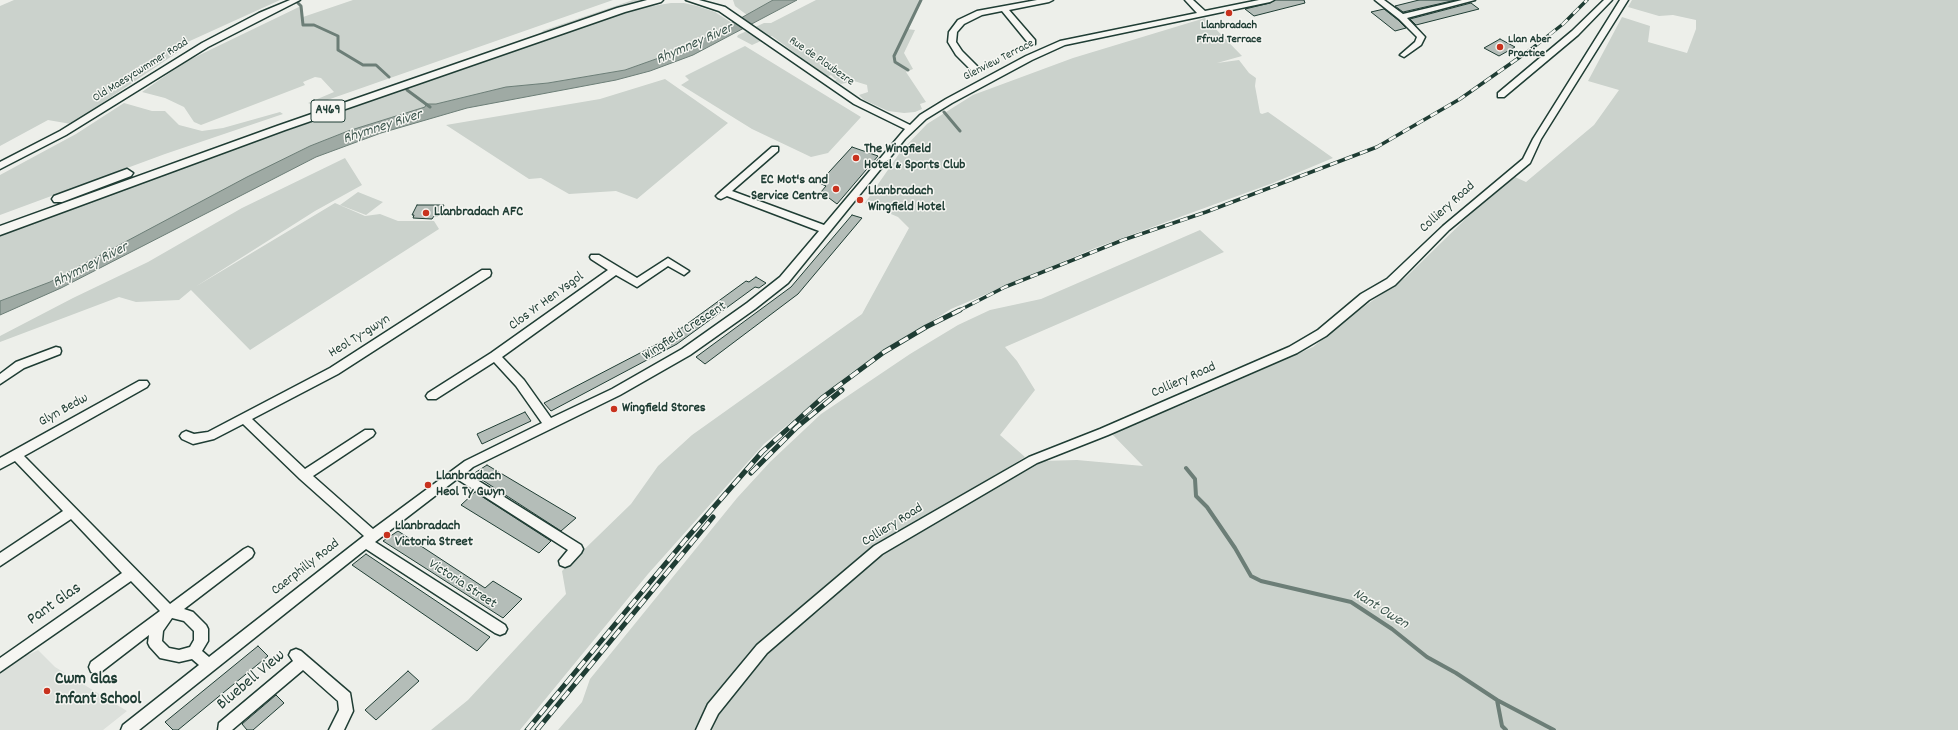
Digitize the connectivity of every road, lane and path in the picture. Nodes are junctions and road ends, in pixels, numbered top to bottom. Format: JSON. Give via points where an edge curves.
{"nodes":[{"id":1,"x":296,"y":0,"type":"edge"},
{"id":2,"x":623,"y":0,"type":"edge"},
{"id":3,"x":658,"y":0,"type":"edge"},
{"id":4,"x":690,"y":0,"type":"edge"},
{"id":5,"x":718,"y":0,"type":"edge"},
{"id":6,"x":1049,"y":0,"type":"edge"},
{"id":7,"x":1189,"y":0,"type":"edge"},
{"id":8,"x":1270,"y":0,"type":"edge"},
{"id":9,"x":1379,"y":0,"type":"edge"},
{"id":10,"x":1471,"y":0,"type":"edge"},
{"id":11,"x":1608,"y":0,"type":"edge"},
{"id":12,"x":1624,"y":0,"type":"edge"},
{"id":13,"x":722,"y":9,"type":"junction"},
{"id":14,"x":1004,"y":9,"type":"junction"},
{"id":15,"x":1205,"y":14,"type":"junction"},
{"id":16,"x":1402,"y":17,"type":"junction"},
{"id":17,"x":1032,"y":42,"type":"dead end"},
{"id":18,"x":1404,"y":55,"type":"dead end"},
{"id":19,"x":974,"y":68,"type":"dead end"},
{"id":20,"x":1501,"y":95,"type":"dead end"},
{"id":21,"x":910,"y":128,"type":"junction"},
{"id":22,"x":775,"y":149,"type":"dead end"},
{"id":23,"x":0,"y":166,"type":"edge"},
{"id":24,"x":844,"y":208,"type":"joint"},
{"id":25,"x":0,"y":221,"type":"edge"},
{"id":26,"x":827,"y":230,"type":"junction"},
{"id":27,"x":0,"y":231,"type":"edge"},
{"id":28,"x":595,"y":257,"type":"dead end"},
{"id":29,"x":616,"y":270,"type":"junction"},
{"id":30,"x":684,"y":271,"type":"dead end"},
{"id":31,"x":486,"y":273,"type":"dead end"},
{"id":32,"x":56,"y":351,"type":"dead end"},
{"id":33,"x":495,"y":356,"type":"junction"},
{"id":34,"x":0,"y":380,"type":"edge"},
{"id":35,"x":143,"y":384,"type":"dead end"},
{"id":36,"x":432,"y":396,"type":"dead end"},
{"id":37,"x":244,"y":418,"type":"junction"},
{"id":38,"x":549,"y":424,"type":"junction"},
{"id":39,"x":369,"y":433,"type":"dead end"},
{"id":40,"x":186,"y":436,"type":"dead end"},
{"id":41,"x":512,"y":443,"type":"joint"},
{"id":42,"x":16,"y":455,"type":"junction"},
{"id":43,"x":0,"y":464,"type":"edge"},
{"id":44,"x":457,"y":473,"type":"junction"},
{"id":45,"x":304,"y":476,"type":"junction"},
{"id":46,"x":72,"y":512,"type":"junction"},
{"id":47,"x":369,"y":539,"type":"junction"},
{"id":48,"x":248,"y":553,"type":"dead end"},
{"id":49,"x":0,"y":560,"type":"edge"},
{"id":50,"x":565,"y":561,"type":"dead end"},
{"id":51,"x":131,"y":574,"type":"junction"},
{"id":52,"x":168,"y":612,"type":"junction"},
{"id":53,"x":500,"y":629,"type":"dead end"},
{"id":54,"x":194,"y":652,"type":"junction"},
{"id":55,"x":0,"y":666,"type":"edge"},
{"id":56,"x":210,"y":666,"type":"junction"},
{"id":57,"x":96,"y":667,"type":"dead end"},
{"id":58,"x":224,"y":728,"type":"dead end"},
{"id":59,"x":128,"y":730,"type":"edge"},
{"id":60,"x":336,"y":730,"type":"edge"},
{"id":61,"x":703,"y":730,"type":"edge"}],
"edges":[{"from":1,"to":23,"type":"street","name":"Old Maesycwmmer Road","via":[[205,45],[63,133]]},
{"from":2,"to":25,"type":"main road","number":"A469","via":[[152,164]]},
{"from":3,"to":27,"type":"main road","number":"A469","via":[[607,15],[281,128]]},
{"from":4,"to":13,"type":"street","name":"Rue de Ploubezre"},
{"from":5,"to":13,"type":"street"},
{"from":6,"to":14,"type":"street"},
{"from":7,"to":15,"type":"street"},
{"from":8,"to":15,"type":"street","name":"Glenview Terrace"},
{"from":9,"to":16,"type":"street"},
{"from":10,"to":16,"type":"street"},
{"from":11,"to":20,"type":"street","via":[[1575,33]]},
{"from":12,"to":61,"type":"street","name":"Colliery Road","via":[[1537,139],[1527,160],[1446,228],[1392,282],[1366,297],[1322,333],[1293,350],[1033,460],[878,550],[762,649],[713,709]]},
{"from":13,"to":21,"type":"street","name":"Rue de Ploubezre","via":[[858,102]]},
{"from":14,"to":17,"type":"street"},
{"from":14,"to":19,"type":"street","via":[[980,13],[961,22],[953,32],[952,42]]},
{"from":15,"to":21,"type":"street","name":"Glenview Terrace","via":[[1063,43],[1029,58],[949,101]]},
{"from":16,"to":18,"type":"street","via":[[1421,37]]},
{"from":21,"to":24,"type":"street","name":"Glenview Terrace"},
{"from":22,"to":26,"type":"street","via":[[723,194]]},
{"from":24,"to":26,"type":"street","name":"Wingfield Crescent"},
{"from":26,"to":38,"type":"street","name":"Wingfield Crescent","via":[[784,280],[714,334],[616,392]]},
{"from":28,"to":29,"type":"street","name":"Clos Yr Hen Ysgol"},
{"from":29,"to":30,"type":"street","name":"Clos Yr Hen Ysgol","via":[[637,283],[668,261]]},
{"from":29,"to":33,"type":"street","name":"Clos Yr Hen Ysgol"},
{"from":31,"to":37,"type":"street","name":"Heol Ty-gwyn","via":[[362,355]]},
{"from":32,"to":34,"type":"street","via":[[20,365]]},
{"from":33,"to":36,"type":"street"},
{"from":33,"to":38,"type":"street","via":[[520,383]]},
{"from":35,"to":42,"type":"street","name":"Glyn Bedw"},
{"from":37,"to":40,"type":"street","name":"Heol Ty-gwyn","via":[[200,439]]},
{"from":37,"to":45,"type":"street"},
{"from":38,"to":41,"type":"street","name":"Wingfield Crescent"},
{"from":39,"to":45,"type":"street"},
{"from":41,"to":44,"type":"street","name":"Caerphilly Road"},
{"from":42,"to":43,"type":"street","name":"Glyn Bedw"},
{"from":42,"to":46,"type":"street"},
{"from":44,"to":47,"type":"street","name":"Caerphilly Road"},
{"from":44,"to":50,"type":"street","via":[[577,548]]},
{"from":45,"to":47,"type":"street"},
{"from":46,"to":49,"type":"street"},
{"from":46,"to":51,"type":"street"},
{"from":47,"to":53,"type":"street","name":"Victoria Street"},
{"from":47,"to":56,"type":"street","name":"Caerphilly Road"},
{"from":48,"to":52,"type":"street"},
{"from":51,"to":52,"type":"street"},
{"from":51,"to":55,"type":"street","name":"Pant Glas"},
{"from":52,"to":54,"type":"street","via":[[188,616],[201,629],[201,641]]},
{"from":52,"to":54,"type":"street","via":[[157,629],[154,643],[164,654],[179,656]]},
{"from":52,"to":57,"type":"street"},
{"from":54,"to":56,"type":"street"},
{"from":56,"to":59,"type":"street","name":"Caerphilly Road"},
{"from":58,"to":60,"type":"street","name":"Bluebell View","via":[[300,659],[345,698],[346,711]]}]}
